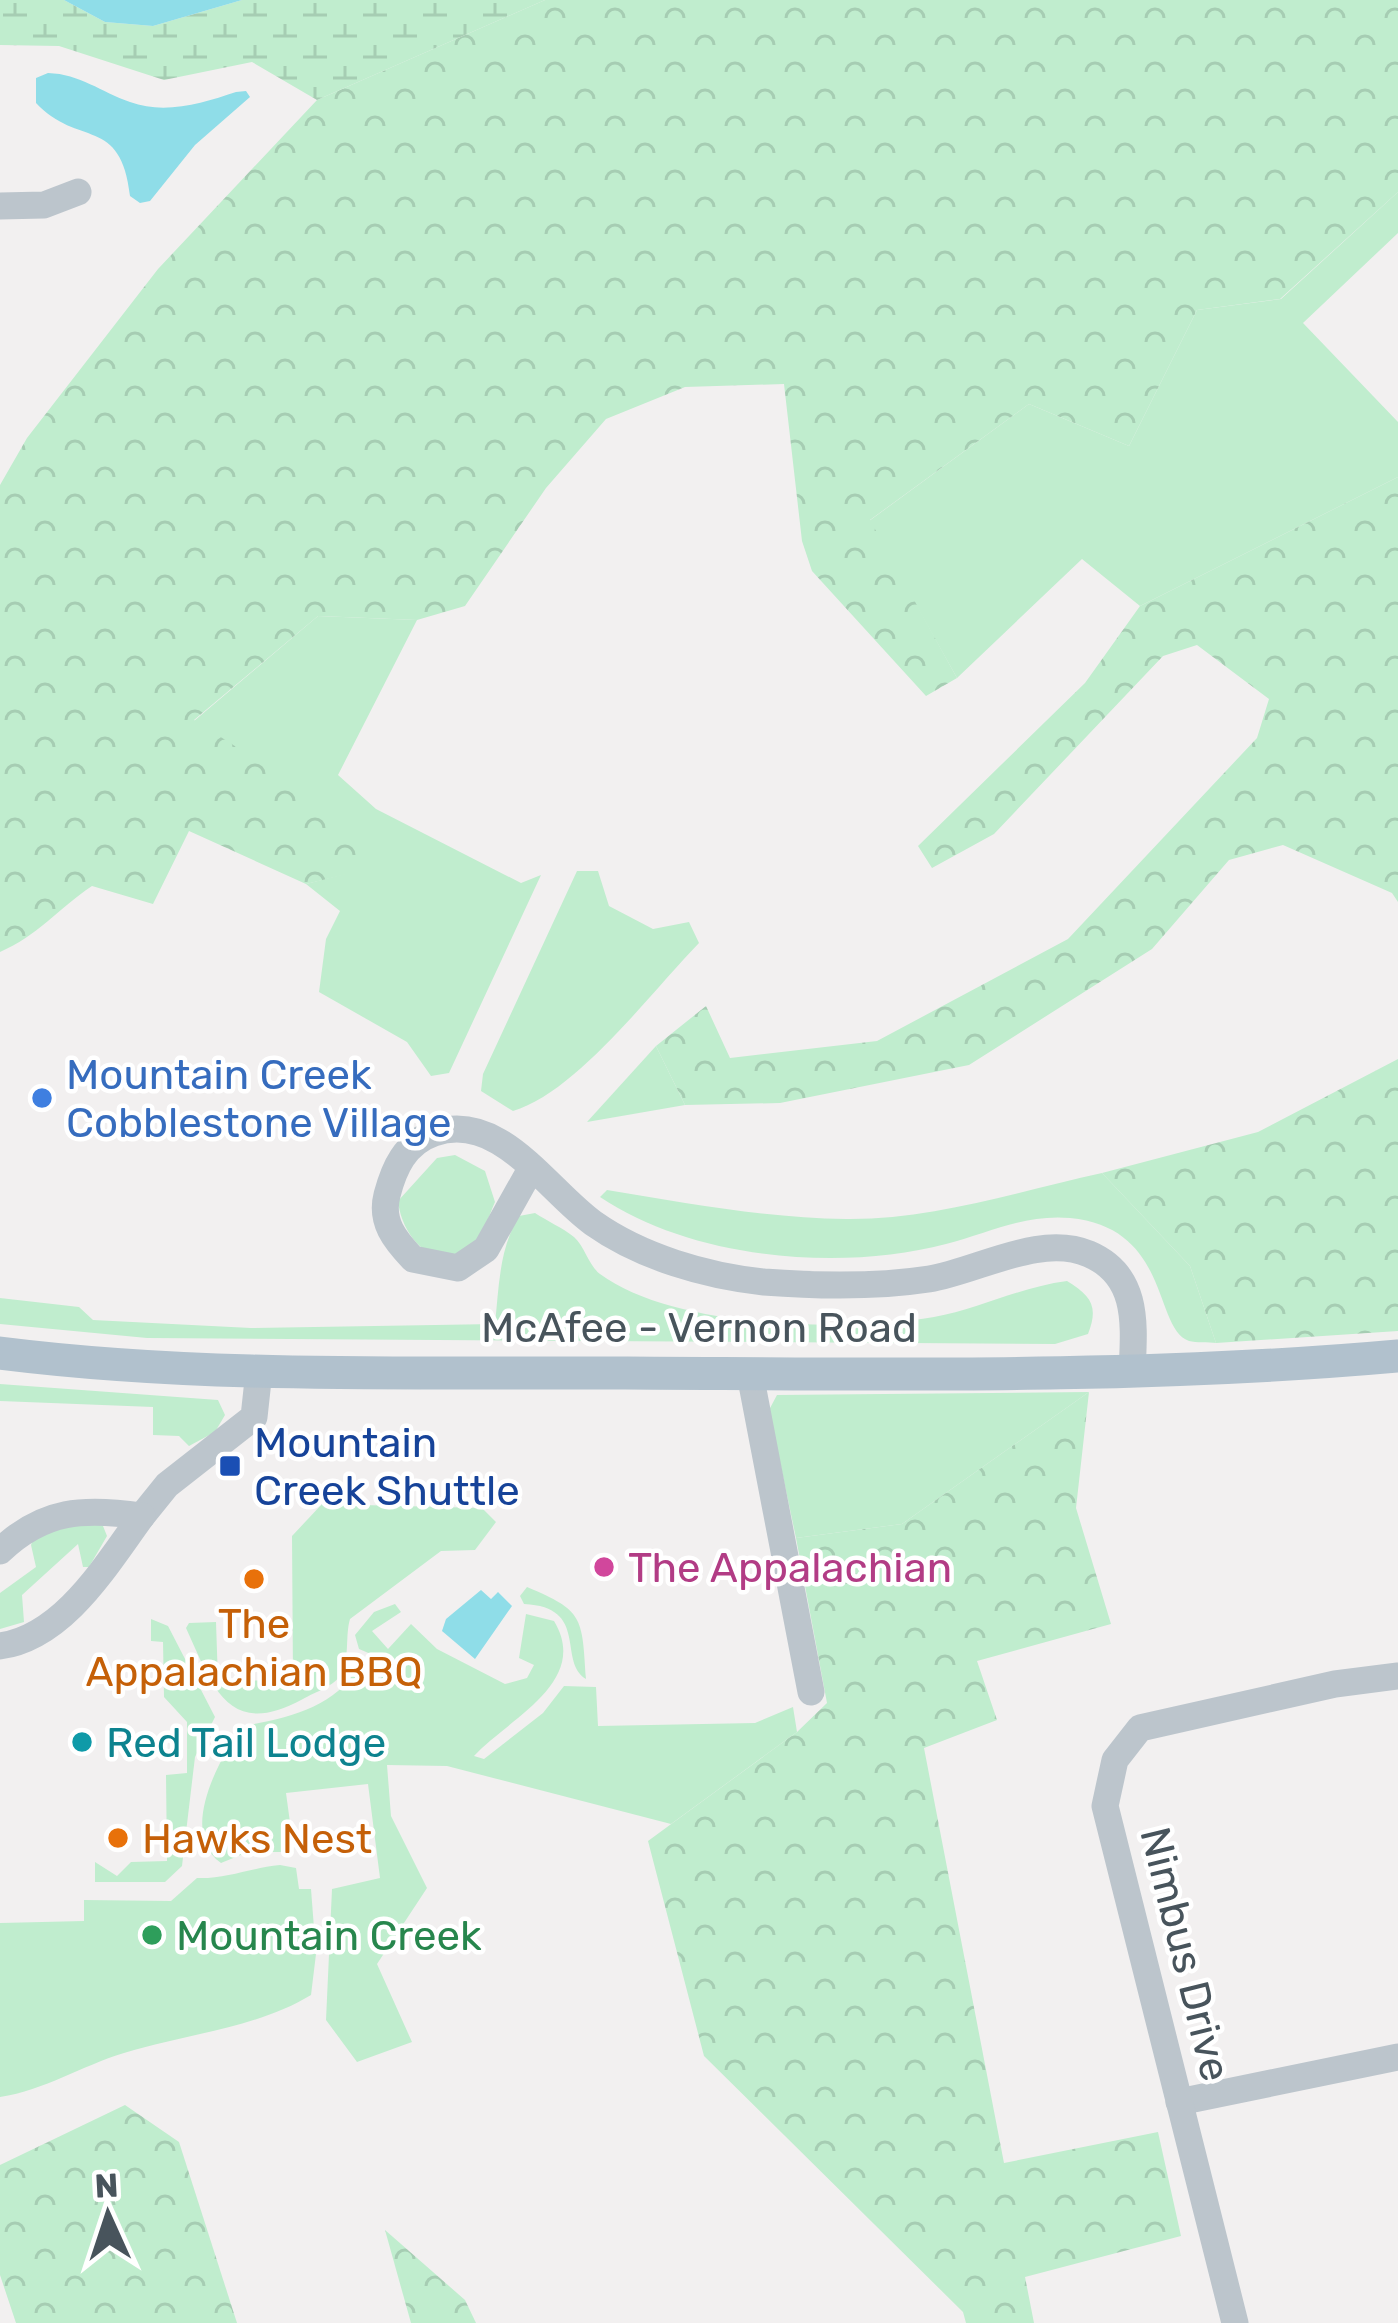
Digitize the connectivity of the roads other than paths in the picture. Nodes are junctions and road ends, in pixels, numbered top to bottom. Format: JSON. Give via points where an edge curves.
{"nodes":[{"id":1,"x":78,"y":192,"type":"dead end"},
{"id":2,"x":0,"y":206,"type":"edge"},
{"id":3,"x":532,"y":1167,"type":"junction"},
{"id":4,"x":0,"y":1353,"type":"edge"},
{"id":5,"x":1398,"y":1356,"type":"edge"},
{"id":6,"x":259,"y":1371,"type":"junction"},
{"id":7,"x":1132,"y":1372,"type":"junction"},
{"id":8,"x":750,"y":1374,"type":"junction"},
{"id":9,"x":142,"y":1516,"type":"junction"},
{"id":10,"x":0,"y":1551,"type":"edge"},
{"id":11,"x":0,"y":1646,"type":"edge"},
{"id":12,"x":1398,"y":1676,"type":"edge"},
{"id":13,"x":811,"y":1692,"type":"dead end"},
{"id":14,"x":1398,"y":2057,"type":"edge"},
{"id":15,"x":1179,"y":2102,"type":"junction"},
{"id":16,"x":1235,"y":2323,"type":"edge"}],
"edges":[{"from":1,"to":2,"type":"street","via":[[44,205]]},
{"from":3,"to":3,"type":"street","via":[[468,1130],[424,1136],[395,1166],[386,1223],[413,1259],[458,1268],[486,1249]]},
{"from":3,"to":7,"type":"street","via":[[616,1236],[730,1276],[897,1282],[1052,1248],[1086,1252],[1115,1271],[1131,1299]]},
{"from":4,"to":6,"type":"main road","name":"McAfee - Vernon Road"},
{"from":5,"to":7,"type":"main road","name":"McAfee - Vernon Road"},
{"from":6,"to":8,"type":"main road","name":"McAfee - Vernon Road"},
{"from":6,"to":9,"type":"street","via":[[254,1417],[167,1485]]},
{"from":7,"to":8,"type":"main road","name":"McAfee - Vernon Road"},
{"from":8,"to":13,"type":"street"},
{"from":9,"to":10,"type":"street","via":[[73,1510],[23,1530]]},
{"from":9,"to":11,"type":"street","via":[[54,1621],[29,1640]]},
{"from":12,"to":15,"type":"street","name":"Nimbus Drive","via":[[1140,1728],[1115,1760],[1105,1806]]},
{"from":14,"to":15,"type":"street"},
{"from":15,"to":16,"type":"street","name":"Nimbus Drive"}]}
